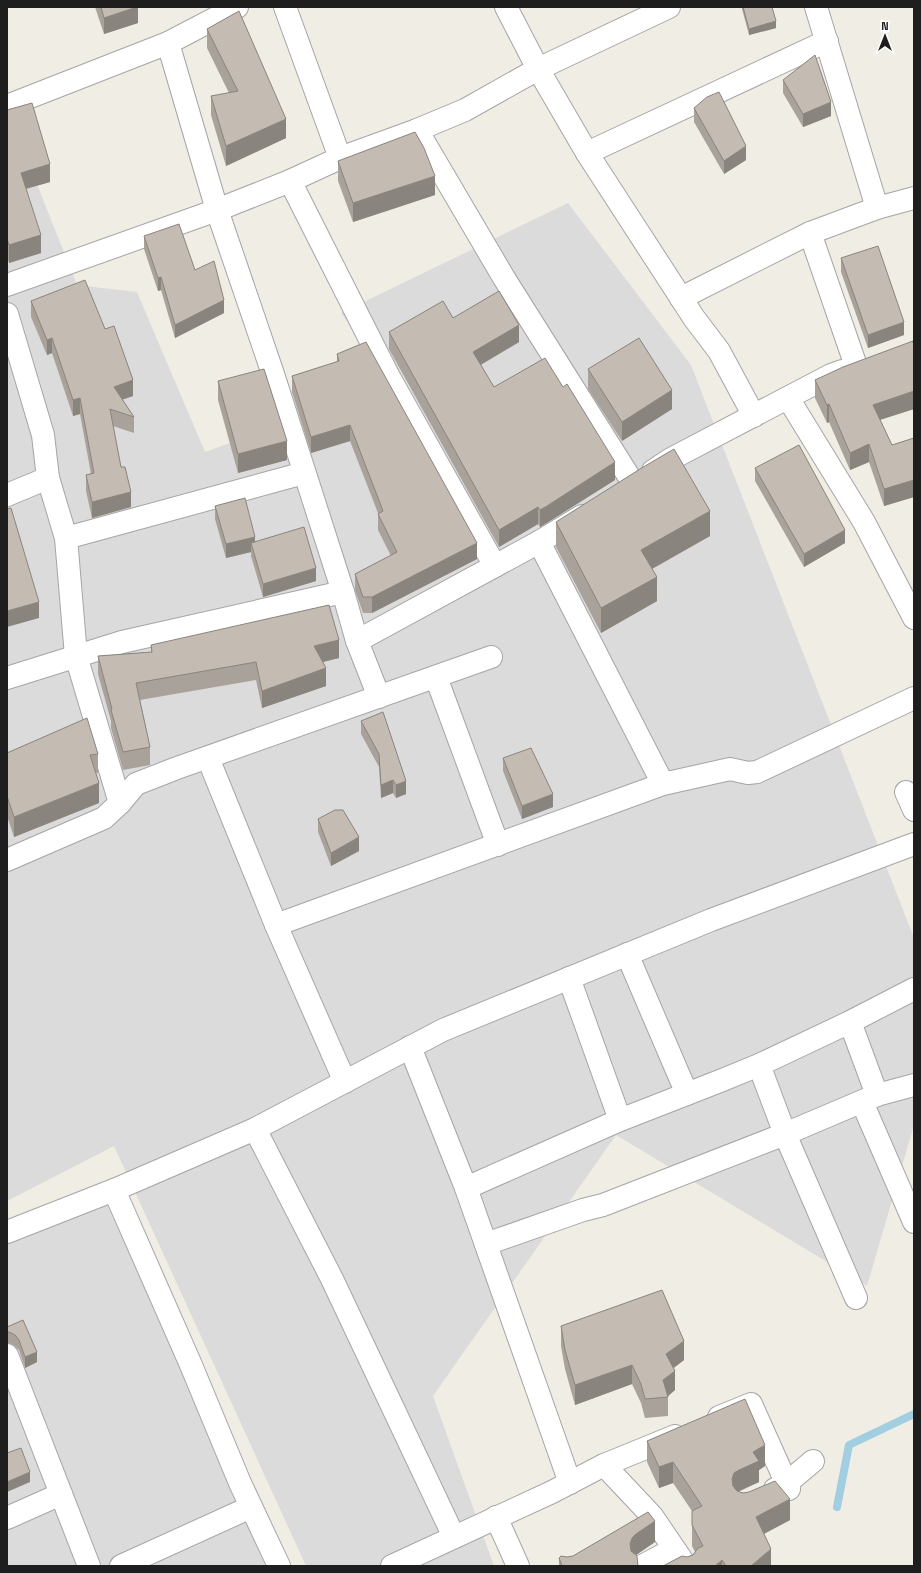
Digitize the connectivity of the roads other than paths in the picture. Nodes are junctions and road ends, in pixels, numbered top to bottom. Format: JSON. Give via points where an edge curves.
{"nodes":[{"id":1,"x":237,"y":7,"type":"edge"},
{"id":2,"x":286,"y":7,"type":"edge"},
{"id":3,"x":506,"y":7,"type":"edge"},
{"id":4,"x":669,"y":7,"type":"edge"},
{"id":5,"x":816,"y":7,"type":"edge"},
{"id":6,"x":827,"y":41,"type":"junction"},
{"id":7,"x":168,"y":43,"type":"junction"},
{"id":8,"x":538,"y":69,"type":"junction"},
{"id":9,"x":7,"y":106,"type":"edge"},
{"id":10,"x":417,"y":130,"type":"junction"},
{"id":11,"x":587,"y":153,"type":"junction"},
{"id":12,"x":340,"y":158,"type":"junction"},
{"id":13,"x":290,"y":181,"type":"junction"},
{"id":14,"x":914,"y":198,"type":"edge"},
{"id":15,"x":878,"y":208,"type":"junction"},
{"id":16,"x":218,"y":210,"type":"junction"},
{"id":17,"x":810,"y":233,"type":"junction"},
{"id":18,"x":7,"y":285,"type":"edge"},
{"id":19,"x":681,"y":298,"type":"junction"},
{"id":20,"x":7,"y":314,"type":"edge"},
{"id":21,"x":877,"y":358,"type":"edge"},
{"id":22,"x":856,"y":366,"type":"junction"},
{"id":23,"x":788,"y":398,"type":"junction"},
{"id":24,"x":754,"y":416,"type":"junction"},
{"id":25,"x":304,"y":473,"type":"junction"},
{"id":26,"x":48,"y":478,"type":"junction"},
{"id":27,"x":633,"y":483,"type":"junction"},
{"id":28,"x":7,"y":495,"type":"edge"},
{"id":29,"x":66,"y":538,"type":"junction"},
{"id":30,"x":539,"y":542,"type":"junction"},
{"id":31,"x":495,"y":566,"type":"junction"},
{"id":32,"x":343,"y":592,"type":"junction"},
{"id":33,"x":914,"y":618,"type":"edge"},
{"id":34,"x":357,"y":641,"type":"junction"},
{"id":35,"x":76,"y":656,"type":"junction"},
{"id":36,"x":491,"y":658,"type":"dead end"},
{"id":37,"x":436,"y":676,"type":"junction"},
{"id":38,"x":7,"y":678,"type":"edge"},
{"id":39,"x":379,"y":697,"type":"junction"},
{"id":40,"x":914,"y":698,"type":"edge"},
{"id":41,"x":208,"y":758,"type":"junction"},
{"id":42,"x":663,"y":784,"type":"junction"},
{"id":43,"x":120,"y":804,"type":"junction"},
{"id":44,"x":914,"y":844,"type":"edge"},
{"id":45,"x":498,"y":845,"type":"junction"},
{"id":46,"x":7,"y":860,"type":"edge"},
{"id":47,"x":276,"y":925,"type":"junction"},
{"id":48,"x":627,"y":954,"type":"junction"},
{"id":49,"x":569,"y":978,"type":"junction"},
{"id":50,"x":914,"y":989,"type":"edge"},
{"id":51,"x":850,"y":1022,"type":"junction"},
{"id":52,"x":410,"y":1047,"type":"junction"},
{"id":53,"x":759,"y":1065,"type":"junction"},
{"id":54,"x":345,"y":1082,"type":"junction"},
{"id":55,"x":914,"y":1085,"type":"edge"},
{"id":56,"x":687,"y":1094,"type":"junction"},
{"id":57,"x":869,"y":1099,"type":"junction"},
{"id":58,"x":620,"y":1120,"type":"junction"},
{"id":59,"x":255,"y":1130,"type":"junction"},
{"id":60,"x":785,"y":1134,"type":"junction"},
{"id":61,"x":466,"y":1188,"type":"junction"},
{"id":62,"x":114,"y":1190,"type":"junction"},
{"id":63,"x":914,"y":1222,"type":"edge"},
{"id":64,"x":7,"y":1232,"type":"edge"},
{"id":65,"x":486,"y":1244,"type":"junction"},
{"id":66,"x":856,"y":1298,"type":"dead end"},
{"id":67,"x":7,"y":1355,"type":"edge"},
{"id":68,"x":813,"y":1461,"type":"dead end"},
{"id":69,"x":604,"y":1465,"type":"junction"},
{"id":70,"x":570,"y":1483,"type":"junction"},
{"id":71,"x":788,"y":1486,"type":"junction"},
{"id":72,"x":61,"y":1494,"type":"junction"},
{"id":73,"x":759,"y":1496,"type":"edge"},
{"id":74,"x":251,"y":1507,"type":"junction"},
{"id":75,"x":652,"y":1516,"type":"junction"},
{"id":76,"x":496,"y":1517,"type":"junction"},
{"id":77,"x":7,"y":1518,"type":"edge"},
{"id":78,"x":632,"y":1528,"type":"edge"},
{"id":79,"x":454,"y":1537,"type":"junction"},
{"id":80,"x":680,"y":1558,"type":"edge"},
{"id":81,"x":90,"y":1566,"type":"edge"},
{"id":82,"x":121,"y":1566,"type":"edge"},
{"id":83,"x":279,"y":1566,"type":"edge"},
{"id":84,"x":392,"y":1566,"type":"edge"},
{"id":85,"x":518,"y":1566,"type":"edge"},
{"id":86,"x":642,"y":1566,"type":"edge"}],
"edges":[{"from":1,"to":7,"type":"street"},
{"from":2,"to":12,"type":"street"},
{"from":3,"to":8,"type":"street"},
{"from":4,"to":8,"type":"street"},
{"from":5,"to":6,"type":"street"},
{"from":6,"to":11,"type":"street"},
{"from":6,"to":15,"type":"street"},
{"from":7,"to":9,"type":"street"},
{"from":7,"to":16,"type":"street"},
{"from":8,"to":10,"type":"street","via":[[465,110]]},
{"from":8,"to":11,"type":"street"},
{"from":10,"to":12,"type":"street"},
{"from":10,"to":27,"type":"street","via":[[504,278]]},
{"from":11,"to":19,"type":"street"},
{"from":12,"to":13,"type":"street"},
{"from":13,"to":16,"type":"street"},
{"from":13,"to":31,"type":"street","via":[[389,377]]},
{"from":14,"to":15,"type":"street"},
{"from":15,"to":17,"type":"street"},
{"from":16,"to":18,"type":"street"},
{"from":16,"to":25,"type":"street"},
{"from":17,"to":19,"type":"street"},
{"from":17,"to":22,"type":"street"},
{"from":19,"to":24,"type":"street","via":[[719,351]]},
{"from":20,"to":26,"type":"street","via":[[42,435]]},
{"from":21,"to":22,"type":"street"},
{"from":22,"to":23,"type":"street"},
{"from":23,"to":24,"type":"street"},
{"from":23,"to":33,"type":"street","via":[[864,522]]},
{"from":24,"to":27,"type":"street","via":[[671,459]]},
{"from":25,"to":29,"type":"street"},
{"from":25,"to":32,"type":"street"},
{"from":26,"to":28,"type":"street"},
{"from":26,"to":29,"type":"street"},
{"from":27,"to":30,"type":"street"},
{"from":29,"to":35,"type":"street"},
{"from":30,"to":31,"type":"street"},
{"from":30,"to":42,"type":"street"},
{"from":31,"to":34,"type":"street"},
{"from":32,"to":34,"type":"street"},
{"from":32,"to":35,"type":"street","via":[[122,642]]},
{"from":34,"to":39,"type":"street"},
{"from":35,"to":38,"type":"street"},
{"from":35,"to":43,"type":"street"},
{"from":36,"to":37,"type":"street"},
{"from":37,"to":39,"type":"street"},
{"from":37,"to":45,"type":"street"},
{"from":39,"to":41,"type":"street"},
{"from":40,"to":42,"type":"street","via":[[757,772],[730,769]]},
{"from":41,"to":43,"type":"street","via":[[136,784]]},
{"from":41,"to":47,"type":"street"},
{"from":42,"to":45,"type":"street"},
{"from":43,"to":46,"type":"street","via":[[104,818]]},
{"from":44,"to":48,"type":"street"},
{"from":45,"to":47,"type":"street"},
{"from":47,"to":54,"type":"street"},
{"from":48,"to":49,"type":"street"},
{"from":48,"to":56,"type":"street"},
{"from":49,"to":52,"type":"street","via":[[443,1030]]},
{"from":49,"to":58,"type":"street"},
{"from":50,"to":51,"type":"street"},
{"from":51,"to":53,"type":"street"},
{"from":51,"to":57,"type":"street"},
{"from":52,"to":54,"type":"street"},
{"from":52,"to":61,"type":"street"},
{"from":53,"to":56,"type":"street"},
{"from":53,"to":60,"type":"street"},
{"from":54,"to":59,"type":"street"},
{"from":55,"to":57,"type":"street"},
{"from":56,"to":58,"type":"street"},
{"from":57,"to":60,"type":"street"},
{"from":57,"to":63,"type":"street"},
{"from":58,"to":61,"type":"street"},
{"from":59,"to":62,"type":"street"},
{"from":59,"to":79,"type":"street","via":[[332,1279]]},
{"from":60,"to":65,"type":"street","via":[[604,1205]]},
{"from":60,"to":66,"type":"street"},
{"from":61,"to":65,"type":"street"},
{"from":62,"to":64,"type":"street"},
{"from":62,"to":74,"type":"street"},
{"from":65,"to":70,"type":"street"},
{"from":67,"to":72,"type":"street"},
{"from":68,"to":71,"type":"street"},
{"from":69,"to":70,"type":"street"},
{"from":69,"to":71,"type":"street","via":[[751,1404]]},
{"from":69,"to":75,"type":"street"},
{"from":70,"to":76,"type":"street"},
{"from":71,"to":73,"type":"street"},
{"from":72,"to":77,"type":"street"},
{"from":72,"to":81,"type":"street"},
{"from":74,"to":82,"type":"street"},
{"from":74,"to":83,"type":"street"},
{"from":75,"to":78,"type":"street"},
{"from":75,"to":80,"type":"street"},
{"from":76,"to":79,"type":"street"},
{"from":76,"to":85,"type":"street"},
{"from":79,"to":84,"type":"street"},
{"from":80,"to":86,"type":"street"}]}
